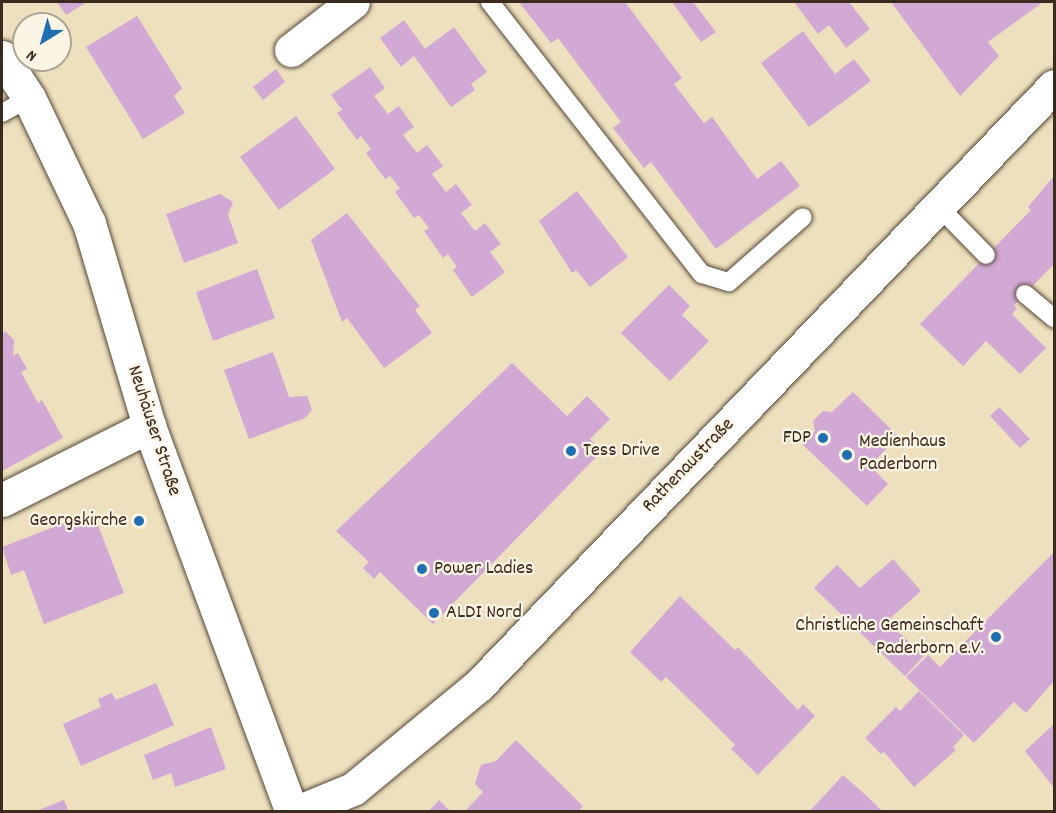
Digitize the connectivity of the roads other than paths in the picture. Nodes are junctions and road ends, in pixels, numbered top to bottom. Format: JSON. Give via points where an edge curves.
{"nodes":[{"id":1,"x":353,"y":2,"type":"edge"},
{"id":2,"x":490,"y":2,"type":"edge"},
{"id":3,"x":291,"y":50,"type":"dead end"},
{"id":4,"x":2,"y":57,"type":"edge"},
{"id":5,"x":1054,"y":86,"type":"edge"},
{"id":6,"x":15,"y":106,"type":"edge"},
{"id":7,"x":939,"y":207,"type":"junction"},
{"id":8,"x":803,"y":217,"type":"dead end"},
{"id":9,"x":986,"y":255,"type":"dead end"},
{"id":10,"x":1025,"y":294,"type":"dead end"},
{"id":11,"x":1054,"y":318,"type":"edge"},
{"id":12,"x":149,"y":426,"type":"junction"},
{"id":13,"x":2,"y":500,"type":"edge"},
{"id":14,"x":292,"y":812,"type":"edge"},
{"id":15,"x":297,"y":812,"type":"edge"}],
"edges":[{"from":1,"to":3,"type":"street"},
{"from":2,"to":8,"type":"lane","via":[[702,274],[729,282]]},
{"from":4,"to":6,"type":"street","name":"Neuhäuser Straße"},
{"from":5,"to":7,"type":"street","name":"Rathenaustraße"},
{"from":6,"to":12,"type":"street","name":"Neuhäuser Straße","via":[[89,223]]},
{"from":7,"to":9,"type":"lane"},
{"from":7,"to":15,"type":"street","name":"Rathenaustraße","via":[[479,685],[352,789]]},
{"from":10,"to":11,"type":"lane"},
{"from":12,"to":13,"type":"street"},
{"from":12,"to":14,"type":"street","name":"Neuhäuser Straße"}]}
